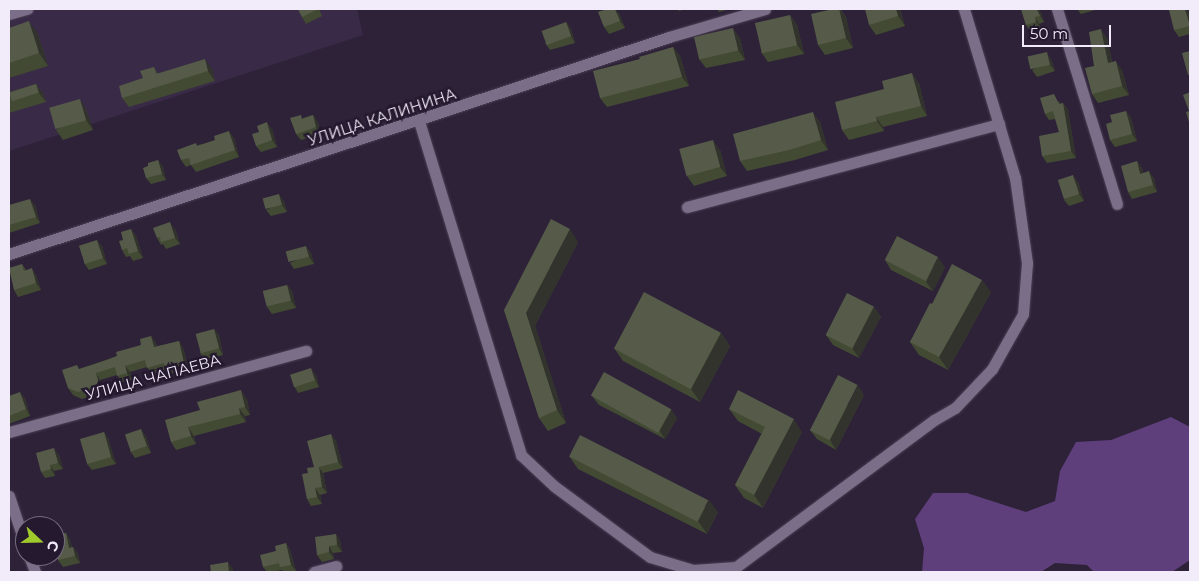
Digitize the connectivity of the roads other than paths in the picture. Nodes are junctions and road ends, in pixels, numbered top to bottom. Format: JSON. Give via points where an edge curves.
{"nodes":[{"id":1,"x":27,"y":9,"type":"edge"},
{"id":2,"x":765,"y":9,"type":"edge"},
{"id":3,"x":964,"y":9,"type":"edge"},
{"id":4,"x":1057,"y":9,"type":"edge"},
{"id":5,"x":9,"y":14,"type":"edge"},
{"id":6,"x":419,"y":121,"type":"junction"},
{"id":7,"x":999,"y":124,"type":"junction"},
{"id":8,"x":1117,"y":204,"type":"dead end"},
{"id":9,"x":687,"y":207,"type":"dead end"},
{"id":10,"x":9,"y":254,"type":"edge"},
{"id":11,"x":306,"y":351,"type":"dead end"},
{"id":12,"x":9,"y":432,"type":"edge"},
{"id":13,"x":9,"y":496,"type":"edge"},
{"id":14,"x":16,"y":516,"type":"edge"},
{"id":15,"x":336,"y":566,"type":"dead end"},
{"id":16,"x":693,"y":571,"type":"edge"},
{"id":17,"x":314,"y":572,"type":"edge"}],
"edges":[{"from":1,"to":5,"type":"street"},
{"from":2,"to":6,"type":"street","name":"УЛИЦА КАЛИНИНА","via":[[669,37]]},
{"from":3,"to":7,"type":"street"},
{"from":4,"to":8,"type":"street"},
{"from":6,"to":10,"type":"street","name":"УЛИЦА КАЛИНИНА"},
{"from":6,"to":16,"type":"street","via":[[521,455],[554,486],[650,557]]},
{"from":7,"to":9,"type":"street"},
{"from":7,"to":16,"type":"street","via":[[1015,178],[1027,263],[1023,314],[992,369],[955,408],[934,420],[736,567]]},
{"from":11,"to":12,"type":"street","name":"УЛИЦА ЧАПАЕВА"},
{"from":13,"to":14,"type":"street"},
{"from":15,"to":17,"type":"street"}]}
